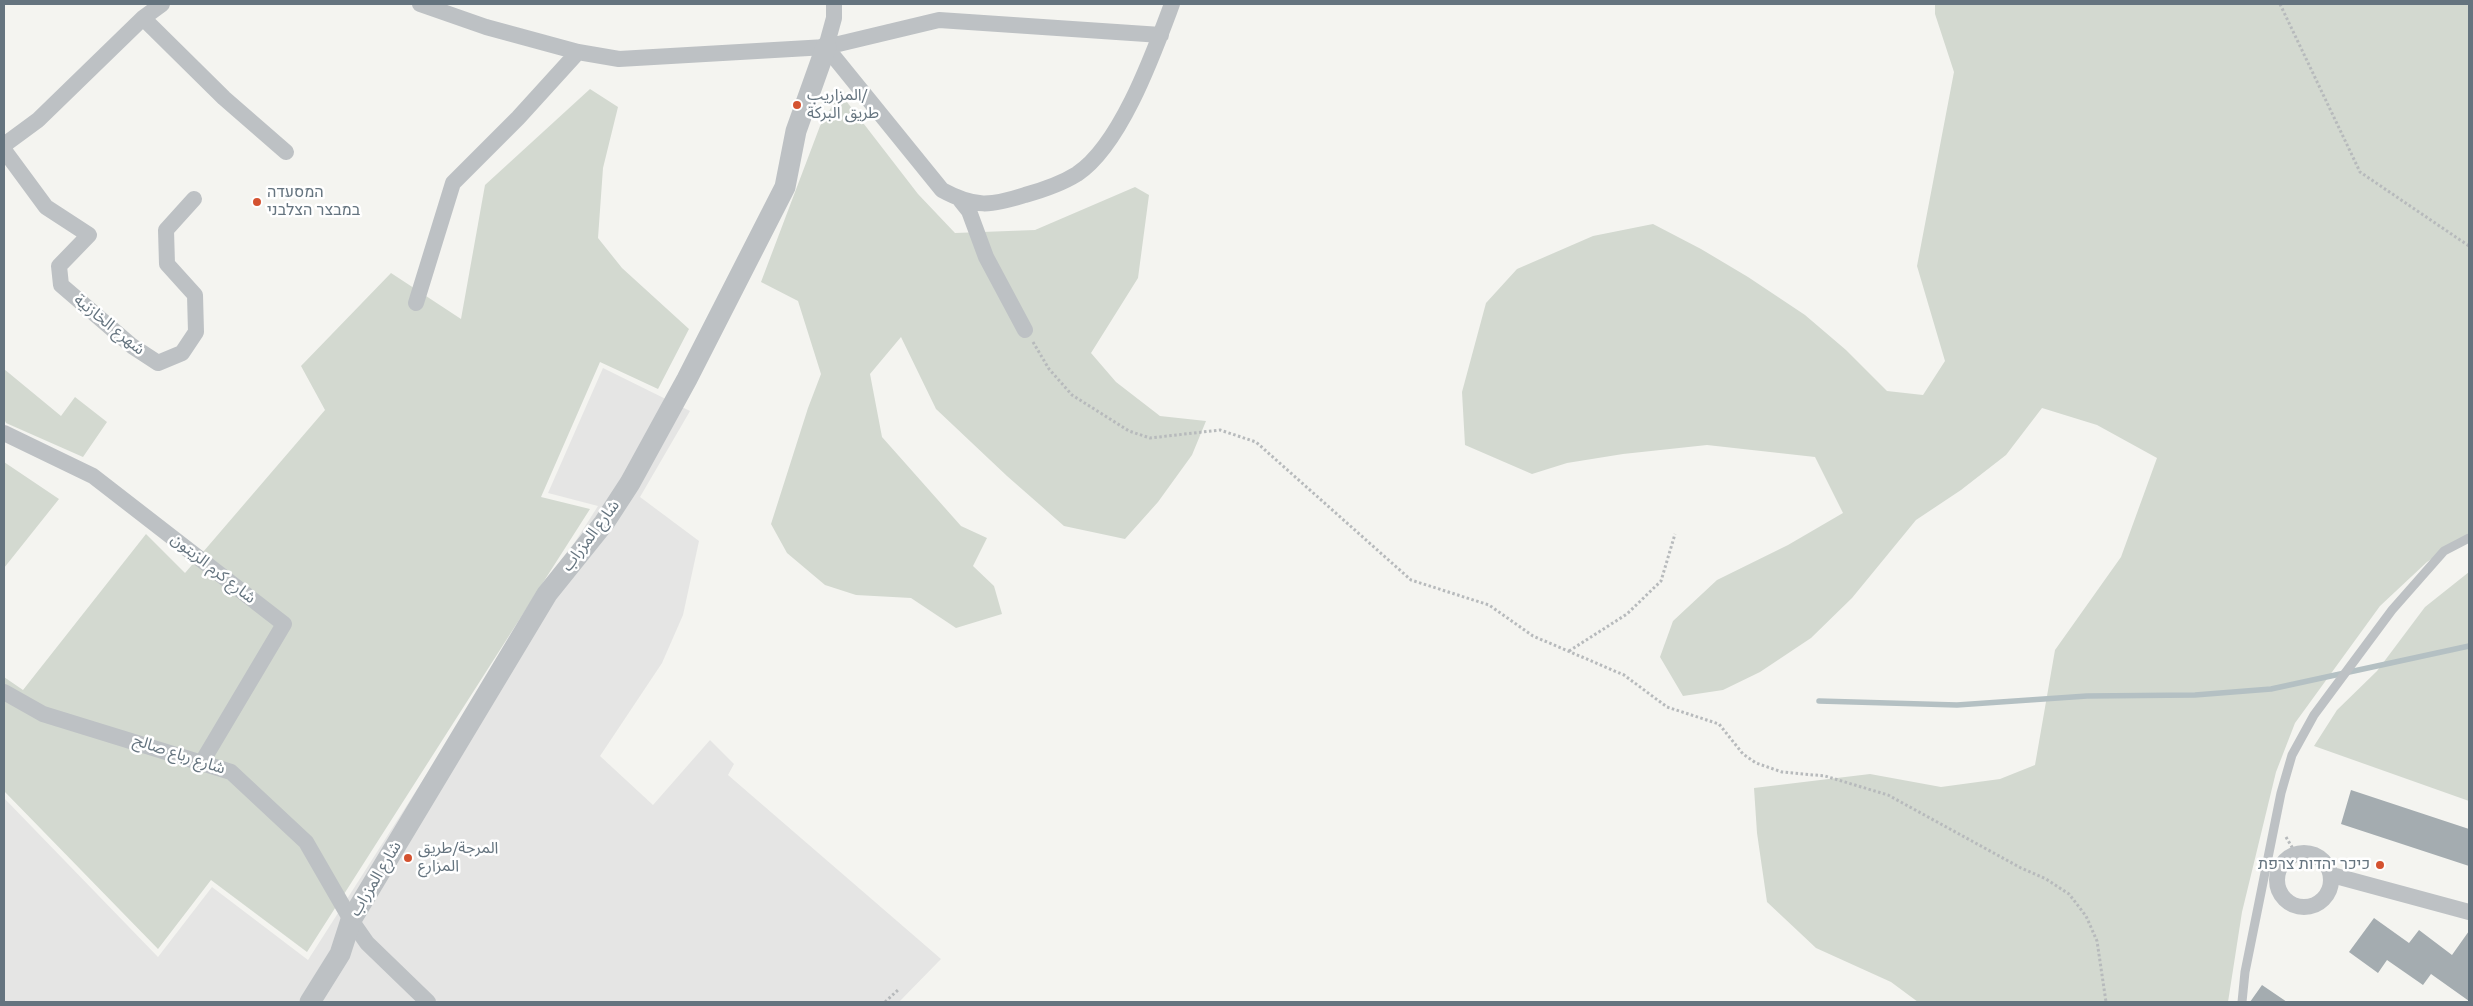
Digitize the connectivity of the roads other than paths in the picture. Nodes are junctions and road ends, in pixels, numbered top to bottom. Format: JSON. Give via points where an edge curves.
{"nodes":[{"id":1,"x":162,"y":4,"type":"edge"},
{"id":2,"x":420,"y":4,"type":"edge"},
{"id":3,"x":834,"y":4,"type":"edge"},
{"id":4,"x":1172,"y":4,"type":"edge"},
{"id":5,"x":143,"y":18,"type":"junction"},
{"id":6,"x":1161,"y":35,"type":"junction"},
{"id":7,"x":826,"y":47,"type":"junction"},
{"id":8,"x":578,"y":52,"type":"junction"},
{"id":9,"x":4,"y":145,"type":"edge"},
{"id":10,"x":4,"y":150,"type":"edge"},
{"id":11,"x":286,"y":152,"type":"dead end"},
{"id":12,"x":194,"y":199,"type":"dead end"},
{"id":13,"x":961,"y":201,"type":"junction"},
{"id":14,"x":416,"y":303,"type":"dead end"},
{"id":15,"x":1025,"y":330,"type":"road end"},
{"id":16,"x":4,"y":433,"type":"edge"},
{"id":17,"x":2469,"y":538,"type":"edge"},
{"id":18,"x":4,"y":692,"type":"edge"},
{"id":19,"x":202,"y":762,"type":"junction"},
{"id":20,"x":2332,"y":875,"type":"dead end"},
{"id":21,"x":2469,"y":912,"type":"edge"},
{"id":22,"x":351,"y":920,"type":"junction"},
{"id":23,"x":310,"y":1002,"type":"edge"},
{"id":24,"x":428,"y":1002,"type":"edge"},
{"id":25,"x":2242,"y":1002,"type":"edge"}],
"edges":[{"from":1,"to":5,"type":"street"},
{"from":2,"to":8,"type":"street","via":[[486,27]]},
{"from":3,"to":7,"type":"street","via":[[834,18]]},
{"from":4,"to":6,"type":"street"},
{"from":5,"to":9,"type":"street","via":[[38,120]]},
{"from":5,"to":11,"type":"street","via":[[224,98]]},
{"from":6,"to":7,"type":"street","via":[[938,20]]},
{"from":6,"to":13,"type":"street","via":[[1120,122],[1094,160],[1078,174],[1052,187],[994,204]]},
{"from":7,"to":8,"type":"street","via":[[619,58]]},
{"from":7,"to":13,"type":"street","via":[[942,190]]},
{"from":7,"to":22,"type":"street","name":"شارع المزراب","via":[[796,131],[785,187],[687,379],[630,483],[604,523],[547,594]]},
{"from":8,"to":14,"type":"street","via":[[453,183]]},
{"from":10,"to":12,"type":"street","name":"شهرع الخازنية","via":[[46,207],[89,236],[59,266],[60,285],[132,346],[158,363],[182,353],[196,332],[194,295],[167,264],[166,230]]},
{"from":13,"to":15,"type":"street","via":[[969,211],[986,257]]},
{"from":16,"to":19,"type":"street","name":"شارع كرم الزيتون","via":[[93,476],[284,624]]},
{"from":17,"to":25,"type":"lane","via":[[2444,551],[2392,610],[2314,715],[2292,755],[2280,793]]},
{"from":18,"to":19,"type":"street","name":"شارع رباع صالح","via":[[43,714]]},
{"from":19,"to":22,"type":"street","name":"شارع رباع صالح","via":[[232,772],[306,842]]},
{"from":20,"to":21,"type":"street"},
{"from":22,"to":23,"type":"street","name":"شارع المزراب","via":[[340,954]]},
{"from":22,"to":24,"type":"street","name":"شارع رباع صالح","via":[[367,943]]}]}
